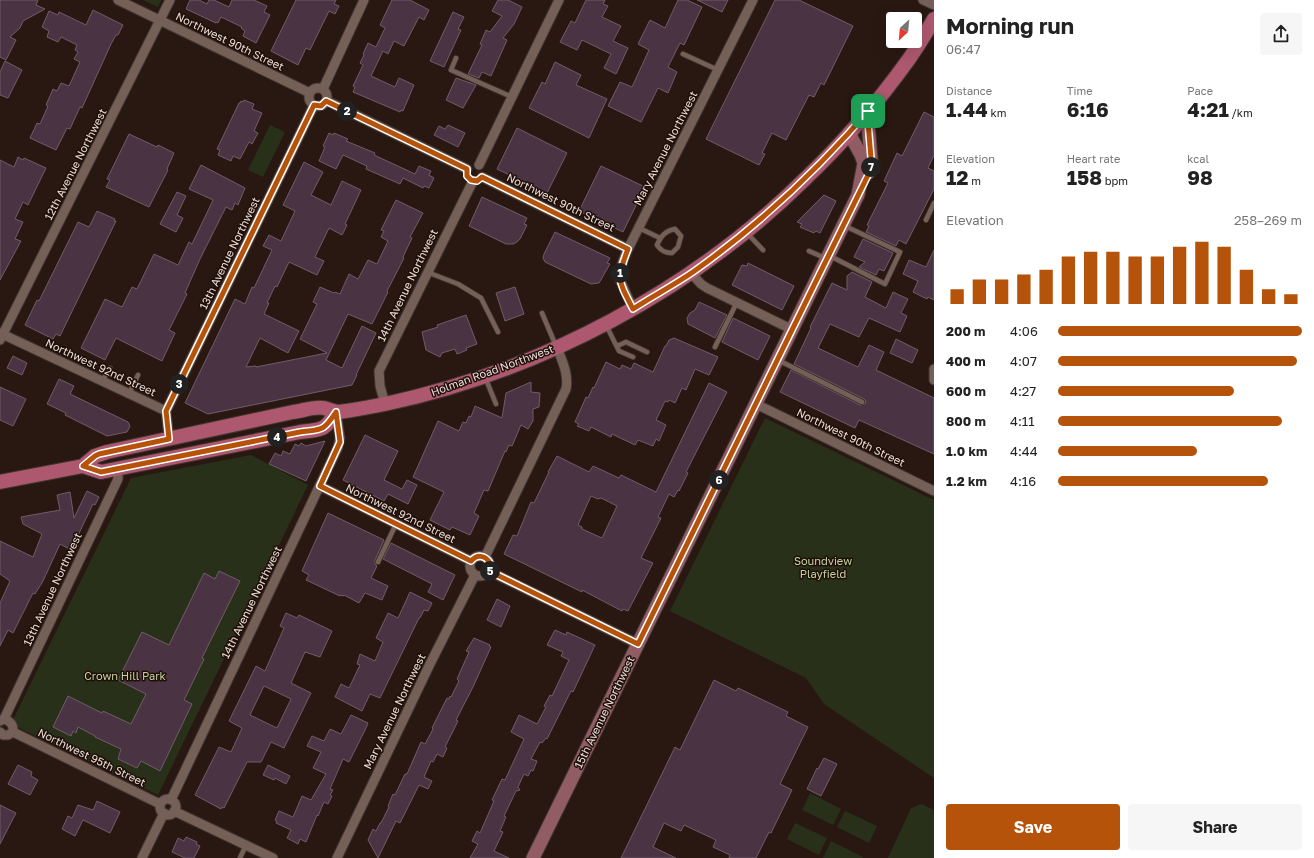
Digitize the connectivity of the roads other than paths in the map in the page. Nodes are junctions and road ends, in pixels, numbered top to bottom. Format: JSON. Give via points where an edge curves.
{"nodes":[{"id":1,"x":118,"y":0,"type":"edge"},
{"id":2,"x":170,"y":0,"type":"edge"},
{"id":3,"x":364,"y":0,"type":"edge"},
{"id":4,"x":559,"y":0,"type":"edge"},
{"id":5,"x":753,"y":0,"type":"edge"},
{"id":6,"x":924,"y":0,"type":"edge"},
{"id":7,"x":934,"y":5,"type":"edge"},
{"id":8,"x":934,"y":19,"type":"edge"},
{"id":9,"x":160,"y":20,"type":"junction"},
{"id":10,"x":683,"y":54,"type":"dead end"},
{"id":11,"x":456,"y":58,"type":"dead end"},
{"id":12,"x":718,"y":70,"type":"junction"},
{"id":13,"x":322,"y":89,"type":"junction"},
{"id":14,"x":310,"y":93,"type":"junction"},
{"id":15,"x":512,"y":97,"type":"junction"},
{"id":16,"x":326,"y":101,"type":"junction"},
{"id":17,"x":875,"y":103,"type":"junction"},
{"id":18,"x":314,"y":105,"type":"junction"},
{"id":19,"x":849,"y":133,"type":"junction"},
{"id":20,"x":479,"y":165,"type":"junction"},
{"id":21,"x":467,"y":169,"type":"junction"},
{"id":22,"x":482,"y":177,"type":"junction"},
{"id":23,"x":473,"y":181,"type":"junction"},
{"id":24,"x":858,"y":195,"type":"junction"},
{"id":25,"x":934,"y":203,"type":"edge"},
{"id":26,"x":926,"y":220,"type":"dead end"},
{"id":27,"x":844,"y":225,"type":"junction"},
{"id":28,"x":639,"y":228,"type":"junction"},
{"id":29,"x":746,"y":232,"type":"junction"},
{"id":30,"x":660,"y":238,"type":"junction"},
{"id":31,"x":628,"y":249,"type":"junction"},
{"id":32,"x":763,"y":250,"type":"dead end"},
{"id":33,"x":809,"y":250,"type":"dead end"},
{"id":34,"x":828,"y":257,"type":"junction"},
{"id":35,"x":427,"y":272,"type":"junction"},
{"id":36,"x":691,"y":273,"type":"junction"},
{"id":37,"x":737,"y":302,"type":"junction"},
{"id":38,"x":633,"y":309,"type":"junction"},
{"id":39,"x":542,"y":313,"type":"dead end"},
{"id":40,"x":605,"y":324,"type":"junction"},
{"id":41,"x":793,"y":330,"type":"junction"},
{"id":42,"x":498,"y":332,"type":"dead end"},
{"id":43,"x":1,"y":336,"type":"edge"},
{"id":44,"x":617,"y":346,"type":"junction"},
{"id":45,"x":557,"y":347,"type":"junction"},
{"id":46,"x":715,"y":347,"type":"dead end"},
{"id":47,"x":647,"y":352,"type":"dead end"},
{"id":48,"x":633,"y":357,"type":"dead end"},
{"id":49,"x":778,"y":360,"type":"junction"},
{"id":50,"x":110,"y":368,"type":"dead end"},
{"id":51,"x":934,"y":370,"type":"edge"},
{"id":52,"x":485,"y":375,"type":"junction"},
{"id":53,"x":138,"y":376,"type":"dead end"},
{"id":54,"x":934,"y":380,"type":"edge"},
{"id":55,"x":102,"y":381,"type":"junction"},
{"id":56,"x":129,"y":394,"type":"junction"},
{"id":57,"x":862,"y":402,"type":"dead end"},
{"id":58,"x":385,"y":404,"type":"junction"},
{"id":59,"x":496,"y":404,"type":"dead end"},
{"id":60,"x":756,"y":404,"type":"junction"},
{"id":61,"x":166,"y":411,"type":"junction"},
{"id":62,"x":336,"y":412,"type":"junction"},
{"id":63,"x":169,"y":439,"type":"junction"},
{"id":64,"x":83,"y":466,"type":"junction"},
{"id":65,"x":118,"y":469,"type":"junction"},
{"id":66,"x":0,"y":482,"type":"edge"},
{"id":67,"x":320,"y":486,"type":"junction"},
{"id":68,"x":934,"y":491,"type":"edge"},
{"id":69,"x":396,"y":524,"type":"junction"},
{"id":70,"x":484,"y":557,"type":"junction"},
{"id":71,"x":471,"y":561,"type":"junction"},
{"id":72,"x":378,"y":562,"type":"dead end"},
{"id":73,"x":489,"y":571,"type":"junction"},
{"id":74,"x":476,"y":575,"type":"junction"},
{"id":75,"x":638,"y":644,"type":"junction"},
{"id":76,"x":2,"y":720,"type":"edge"},
{"id":77,"x":4,"y":735,"type":"edge"},
{"id":78,"x":171,"y":800,"type":"junction"},
{"id":79,"x":160,"y":804,"type":"junction"},
{"id":80,"x":174,"y":811,"type":"junction"},
{"id":81,"x":164,"y":813,"type":"junction"},
{"id":82,"x":246,"y":845,"type":"junction"},
{"id":83,"x":142,"y":858,"type":"edge"},
{"id":84,"x":240,"y":858,"type":"edge"},
{"id":85,"x":273,"y":858,"type":"edge"},
{"id":86,"x":337,"y":858,"type":"edge"},
{"id":87,"x":532,"y":858,"type":"edge"}],
"edges":[{"from":1,"to":9,"type":"street","name":"Northwest 90th Street"},
{"from":2,"to":9,"type":"street","name":"12th Avenue Northwest"},
{"from":3,"to":13,"type":"street"},
{"from":4,"to":15,"type":"street"},
{"from":5,"to":12,"type":"street","name":"Mary Avenue Northwest"},
{"from":6,"to":7,"type":"street"},
{"from":8,"to":17,"type":"main road","via":[[908,60]]},
{"from":9,"to":14,"type":"street","name":"Northwest 90th Street"},
{"from":9,"to":43,"type":"street","name":"12th Avenue Northwest"},
{"from":10,"to":12,"type":"lane"},
{"from":11,"to":15,"type":"lane","via":[[451,70]]},
{"from":12,"to":28,"type":"street","name":"Mary Avenue Northwest"},
{"from":13,"to":14,"type":"street","via":[[315,88]]},
{"from":13,"to":16,"type":"street","via":[[327,93]]},
{"from":14,"to":18,"type":"street","via":[[309,100]]},
{"from":15,"to":20,"type":"street"},
{"from":16,"to":18,"type":"street","via":[[321,106]]},
{"from":16,"to":21,"type":"street"},
{"from":17,"to":19,"type":"main road","name":"Holman Road Northwest"},
{"from":17,"to":24,"type":"main road","via":[[868,122],[870,169]]},
{"from":18,"to":61,"type":"street","name":"13th Avenue Northwest"},
{"from":19,"to":24,"type":"main road","name":"15th Avenue Northwest","via":[[864,163]]},
{"from":19,"to":29,"type":"main road","name":"Holman Road Northwest","via":[[799,186]]},
{"from":20,"to":21,"type":"street","via":[[472,164]]},
{"from":20,"to":22,"type":"street","via":[[483,170]]},
{"from":21,"to":23,"type":"street","via":[[467,176]]},
{"from":22,"to":23,"type":"street"},
{"from":22,"to":31,"type":"street","name":"Northwest 90th Street"},
{"from":23,"to":35,"type":"street","name":"14th Avenue Northwest"},
{"from":24,"to":27,"type":"main road","name":"15th Avenue Northwest"},
{"from":25,"to":26,"type":"lane"},
{"from":27,"to":34,"type":"main road","name":"15th Avenue Northwest"},
{"from":27,"to":34,"type":"lane","via":[[900,252],[885,284]]},
{"from":28,"to":30,"type":"lane"},
{"from":28,"to":31,"type":"street","name":"Mary Avenue Northwest"},
{"from":29,"to":32,"type":"lane"},
{"from":29,"to":36,"type":"main road","name":"Holman Road Northwest"},
{"from":30,"to":30,"type":"lane","via":[[657,245],[661,250],[672,254],[678,247],[681,236],[675,229]]},
{"from":31,"to":38,"type":"street","name":"Mary Avenue Northwest","via":[[619,276]]},
{"from":33,"to":34,"type":"lane"},
{"from":34,"to":41,"type":"main road","name":"15th Avenue Northwest"},
{"from":35,"to":42,"type":"lane","via":[[458,284],[481,298]]},
{"from":35,"to":58,"type":"street","name":"14th Avenue Northwest","via":[[379,371]]},
{"from":36,"to":37,"type":"street","via":[[701,284]]},
{"from":36,"to":38,"type":"main road","name":"Holman Road Northwest"},
{"from":37,"to":41,"type":"street"},
{"from":37,"to":46,"type":"lane"},
{"from":38,"to":40,"type":"main road","name":"Holman Road Northwest"},
{"from":39,"to":45,"type":"lane"},
{"from":40,"to":44,"type":"lane"},
{"from":40,"to":45,"type":"main road","name":"Holman Road Northwest"},
{"from":41,"to":49,"type":"main road","name":"15th Avenue Northwest"},
{"from":43,"to":55,"type":"street","name":"Northwest 92nd Street"},
{"from":44,"to":47,"type":"lane","via":[[626,342]]},
{"from":44,"to":48,"type":"lane","via":[[619,351]]},
{"from":45,"to":52,"type":"main road","name":"Holman Road Northwest"},
{"from":45,"to":70,"type":"street","via":[[566,373],[566,389]]},
{"from":49,"to":57,"type":"lane"},
{"from":49,"to":60,"type":"main road","name":"15th Avenue Northwest"},
{"from":50,"to":55,"type":"lane"},
{"from":51,"to":54,"type":"street"},
{"from":52,"to":58,"type":"main road","name":"Holman Road Northwest"},
{"from":52,"to":59,"type":"lane"},
{"from":53,"to":56,"type":"lane"},
{"from":55,"to":56,"type":"street","name":"Northwest 92nd Street"},
{"from":56,"to":61,"type":"street","name":"Northwest 92nd Street"},
{"from":58,"to":62,"type":"main road","name":"Holman Road Northwest"},
{"from":60,"to":68,"type":"street","name":"Northwest 90th Street"},
{"from":60,"to":75,"type":"main road","name":"15th Avenue Northwest"},
{"from":61,"to":63,"type":"street"},
{"from":62,"to":63,"type":"main road","name":"Holman Road Northwest","via":[[323,408],[293,412]]},
{"from":62,"to":65,"type":"main road","name":"Holman Road Northwest","via":[[327,426],[321,429]]},
{"from":62,"to":67,"type":"street","name":"14th Avenue Northwest","via":[[340,442]]},
{"from":63,"to":64,"type":"main road","name":"Holman Road Northwest","via":[[99,454]]},
{"from":64,"to":65,"type":"main road","name":"Holman Road Northwest","via":[[101,472]]},
{"from":64,"to":66,"type":"main road","name":"Holman Road Northwest"},
{"from":65,"to":76,"type":"street","name":"13th Avenue Northwest","via":[[118,479]]},
{"from":67,"to":69,"type":"street","name":"Northwest 92nd Street"},
{"from":67,"to":78,"type":"street","name":"14th Avenue Northwest"},
{"from":69,"to":71,"type":"street","name":"Northwest 92nd Street"},
{"from":69,"to":72,"type":"lane"},
{"from":70,"to":71,"type":"street","via":[[476,557]]},
{"from":70,"to":73,"type":"street","via":[[490,563]]},
{"from":71,"to":74,"type":"street","via":[[471,572]]},
{"from":73,"to":74,"type":"street","via":[[483,576]]},
{"from":73,"to":75,"type":"street"},
{"from":74,"to":86,"type":"street","name":"Mary Avenue Northwest","via":[[430,664]]},
{"from":75,"to":87,"type":"main road","name":"15th Avenue Northwest"},
{"from":76,"to":77,"type":"street","via":[[9,721],[12,725]]},
{"from":77,"to":79,"type":"street","name":"Northwest 95th Street"},
{"from":78,"to":79,"type":"street","via":[[165,799]]},
{"from":78,"to":80,"type":"street","via":[[175,804]]},
{"from":79,"to":81,"type":"street"},
{"from":80,"to":81,"type":"street","via":[[170,814]]},
{"from":80,"to":82,"type":"street"},
{"from":81,"to":83,"type":"street"},
{"from":82,"to":84,"type":"lane"},
{"from":82,"to":85,"type":"street"}]}
